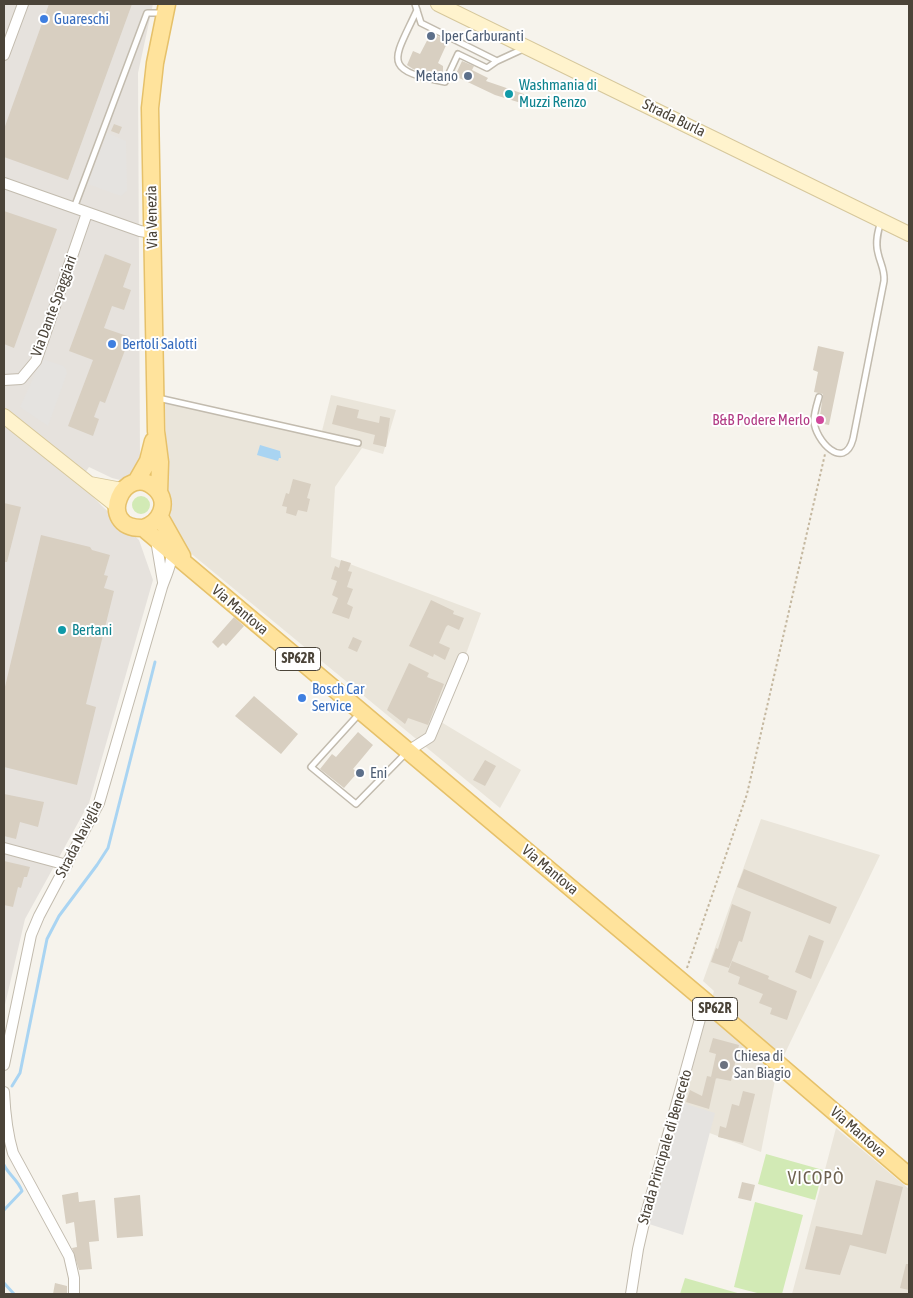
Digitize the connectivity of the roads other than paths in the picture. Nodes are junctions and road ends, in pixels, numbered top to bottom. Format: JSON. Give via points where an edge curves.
{"nodes":[{"id":1,"x":22,"y":4,"type":"edge"},
{"id":2,"x":415,"y":4,"type":"edge"},
{"id":3,"x":438,"y":4,"type":"edge"},
{"id":4,"x":166,"y":8,"type":"edge"},
{"id":5,"x":417,"y":10,"type":"junction"},
{"id":6,"x":527,"y":47,"type":"junction"},
{"id":7,"x":4,"y":55,"type":"edge"},
{"id":8,"x":497,"y":61,"type":"junction"},
{"id":9,"x":4,"y":183,"type":"edge"},
{"id":10,"x":73,"y":208,"type":"junction"},
{"id":11,"x":88,"y":213,"type":"junction"},
{"id":12,"x":881,"y":220,"type":"junction"},
{"id":13,"x":152,"y":233,"type":"junction"},
{"id":14,"x":909,"y":234,"type":"edge"},
{"id":15,"x":4,"y":380,"type":"edge"},
{"id":16,"x":819,"y":396,"type":"dead end"},
{"id":17,"x":155,"y":397,"type":"junction"},
{"id":18,"x":4,"y":416,"type":"edge"},
{"id":19,"x":156,"y":431,"type":"junction"},
{"id":20,"x":358,"y":443,"type":"dead end"},
{"id":21,"x":86,"y":484,"type":"junction"},
{"id":22,"x":129,"y":486,"type":"junction"},
{"id":23,"x":159,"y":493,"type":"junction"},
{"id":24,"x":116,"y":506,"type":"junction"},
{"id":25,"x":161,"y":518,"type":"junction"},
{"id":26,"x":143,"y":528,"type":"junction"},
{"id":27,"x":156,"y":540,"type":"junction"},
{"id":28,"x":171,"y":553,"type":"junction"},
{"id":29,"x":188,"y":567,"type":"junction"},
{"id":30,"x":163,"y":583,"type":"junction"},
{"id":31,"x":463,"y":658,"type":"dead end"},
{"id":32,"x":361,"y":712,"type":"junction"},
{"id":33,"x":408,"y":751,"type":"junction"},
{"id":34,"x":4,"y":848,"type":"edge"},
{"id":35,"x":67,"y":865,"type":"junction"},
{"id":36,"x":705,"y":1001,"type":"junction"},
{"id":37,"x":4,"y":1065,"type":"edge"},
{"id":38,"x":4,"y":1092,"type":"edge"},
{"id":39,"x":909,"y":1176,"type":"edge"},
{"id":40,"x":74,"y":1294,"type":"edge"},
{"id":41,"x":631,"y":1294,"type":"edge"}],
"edges":[{"from":1,"to":7,"type":"street"},
{"from":2,"to":5,"type":"lane"},
{"from":3,"to":6,"type":"main road","name":"Strada Burla"},
{"from":4,"to":10,"type":"lane","via":[[147,13]]},
{"from":4,"to":13,"type":"main road","name":"Via Venezia","via":[[151,98]]},
{"from":5,"to":8,"type":"lane","via":[[421,23]]},
{"from":5,"to":8,"type":"lane","via":[[397,54],[398,64],[405,71],[445,82],[458,54],[487,68]]},
{"from":6,"to":8,"type":"lane"},
{"from":6,"to":12,"type":"main road","name":"Strada Burla"},
{"from":9,"to":10,"type":"street"},
{"from":10,"to":11,"type":"street"},
{"from":11,"to":13,"type":"street"},
{"from":11,"to":15,"type":"street","name":"Via Dante Spaggiari","via":[[36,361],[21,379]]},
{"from":12,"to":14,"type":"main road","name":"Strada Burla"},
{"from":12,"to":16,"type":"lane","via":[[877,244],[885,278],[853,439],[843,452],[832,451],[822,441],[814,417]]},
{"from":13,"to":17,"type":"main road","name":"Via Venezia"},
{"from":17,"to":19,"type":"main road","name":"Via Venezia"},
{"from":17,"to":20,"type":"lane"},
{"from":18,"to":21,"type":"main road","name":"Via Mantova"},
{"from":19,"to":22,"type":"main road","name":"Via Venezia","via":[[148,461]]},
{"from":19,"to":23,"type":"main road","name":"Via Venezia"},
{"from":21,"to":22,"type":"main road"},
{"from":21,"to":24,"type":"main road","name":"Via Mantova"},
{"from":22,"to":23,"type":"main road","via":[[149,484]]},
{"from":22,"to":24,"type":"main road","via":[[119,495]]},
{"from":23,"to":25,"type":"main road","name":"Via Mantova","via":[[163,504]]},
{"from":24,"to":26,"type":"main road","name":"Via Mantova","via":[[125,523],[130,527]]},
{"from":25,"to":26,"type":"main road"},
{"from":25,"to":28,"type":"street","name":"Strada Naviglia"},
{"from":25,"to":29,"type":"main road","name":"Via Mantova"},
{"from":26,"to":27,"type":"main road","name":"Via Mantova"},
{"from":27,"to":28,"type":"main road","name":"Via Mantova"},
{"from":27,"to":30,"type":"street","name":"Strada Naviglia"},
{"from":28,"to":29,"type":"main road","name":"Via Mantova"},
{"from":28,"to":30,"type":"street","name":"Strada Naviglia"},
{"from":29,"to":32,"type":"main road","name":"Via Mantova","number":"SP62R"},
{"from":30,"to":35,"type":"street","name":"Strada Naviglia","via":[[99,803]]},
{"from":31,"to":33,"type":"street","via":[[430,737]]},
{"from":32,"to":33,"type":"main road","name":"Via Mantova","number":"SP62R"},
{"from":32,"to":33,"type":"lane","via":[[311,767],[356,804]]},
{"from":33,"to":36,"type":"main road","name":"Via Mantova","number":"SP62R"},
{"from":34,"to":35,"type":"street"},
{"from":35,"to":37,"type":"street","name":"Strada Naviglia","via":[[31,935]]},
{"from":36,"to":39,"type":"main road","name":"Via Mantova","number":"SP62R"},
{"from":36,"to":41,"type":"street","name":"Strada Principale di Beneceto","via":[[646,1214]]},
{"from":38,"to":40,"type":"street","via":[[13,1154],[69,1256]]}]}
